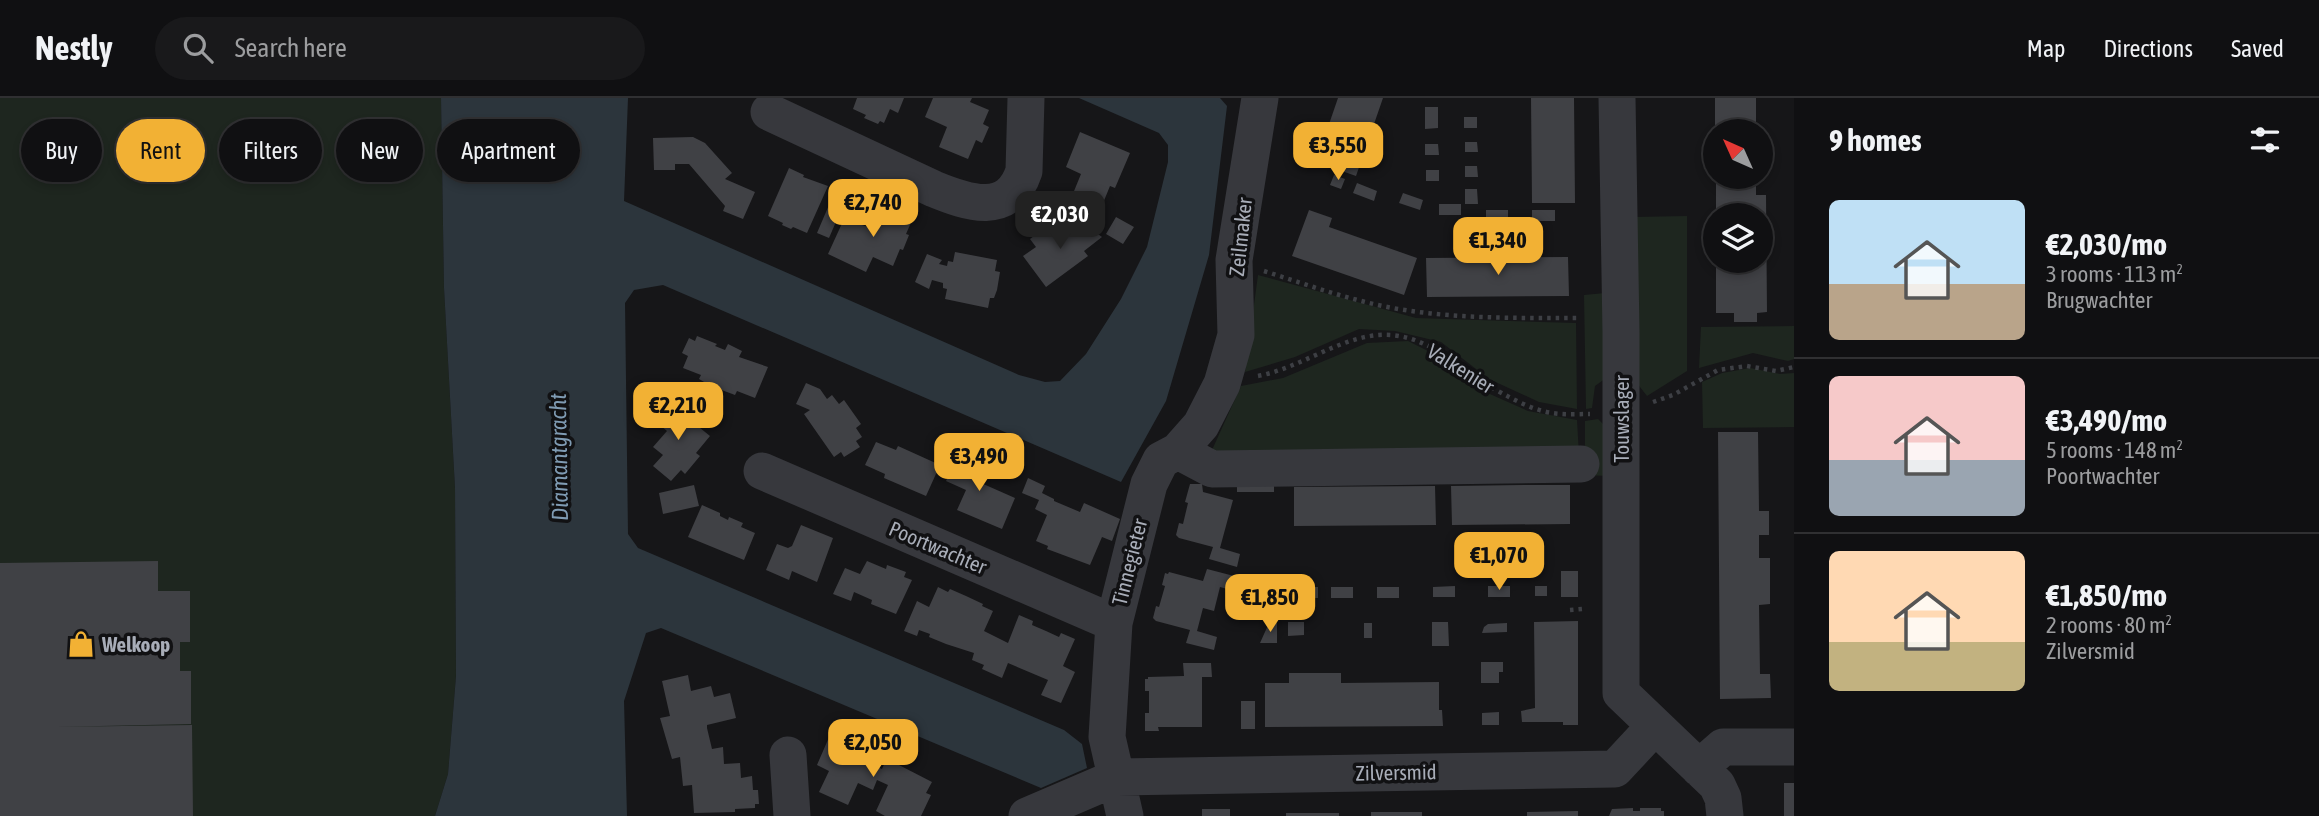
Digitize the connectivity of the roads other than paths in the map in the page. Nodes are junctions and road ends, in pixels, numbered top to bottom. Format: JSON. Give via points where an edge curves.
{"nodes":[{"id":1,"x":1026,"y":98,"type":"edge"},
{"id":2,"x":1260,"y":98,"type":"edge"},
{"id":3,"x":1617,"y":98,"type":"edge"},
{"id":4,"x":769,"y":112,"type":"dead end"},
{"id":5,"x":1236,"y":335,"type":"joint"},
{"id":6,"x":1178,"y":451,"type":"junction"},
{"id":7,"x":1581,"y":464,"type":"dead end"},
{"id":8,"x":762,"y":471,"type":"dead end"},
{"id":9,"x":1114,"y":624,"type":"junction"},
{"id":10,"x":1655,"y":726,"type":"junction"},
{"id":11,"x":1794,"y":747,"type":"edge"},
{"id":12,"x":788,"y":755,"type":"dead end"},
{"id":13,"x":1699,"y":768,"type":"junction"},
{"id":14,"x":1118,"y":777,"type":"junction"},
{"id":15,"x":792,"y":816,"type":"edge"},
{"id":16,"x":1027,"y":816,"type":"edge"},
{"id":17,"x":1125,"y":816,"type":"edge"},
{"id":18,"x":1725,"y":816,"type":"edge"}],
"edges":[{"from":1,"to":4,"type":"street","via":[[1021,181],[1014,191],[990,204],[934,189]]},
{"from":2,"to":5,"type":"street","name":"Zeilmaker","via":[[1234,260]]},
{"from":3,"to":10,"type":"street","name":"Touwslager","via":[[1621,693]]},
{"from":5,"to":6,"type":"street","name":"Tinnegieter","via":[[1222,384],[1201,425]]},
{"from":6,"to":7,"type":"street","via":[[1212,469]]},
{"from":6,"to":9,"type":"street","name":"Tinnegieter","via":[[1161,460],[1149,484]]},
{"from":8,"to":9,"type":"street","name":"Poortwachter"},
{"from":9,"to":14,"type":"street","name":"Tinnegieter","via":[[1107,737]]},
{"from":10,"to":13,"type":"street"},
{"from":10,"to":14,"type":"street","name":"Zilversmid","via":[[1615,769]]},
{"from":11,"to":13,"type":"street","via":[[1723,747]]},
{"from":12,"to":15,"type":"street"},
{"from":13,"to":18,"type":"street","via":[[1717,785]]},
{"from":14,"to":16,"type":"street"},
{"from":14,"to":17,"type":"street","name":"Tinnegieter"}]}
